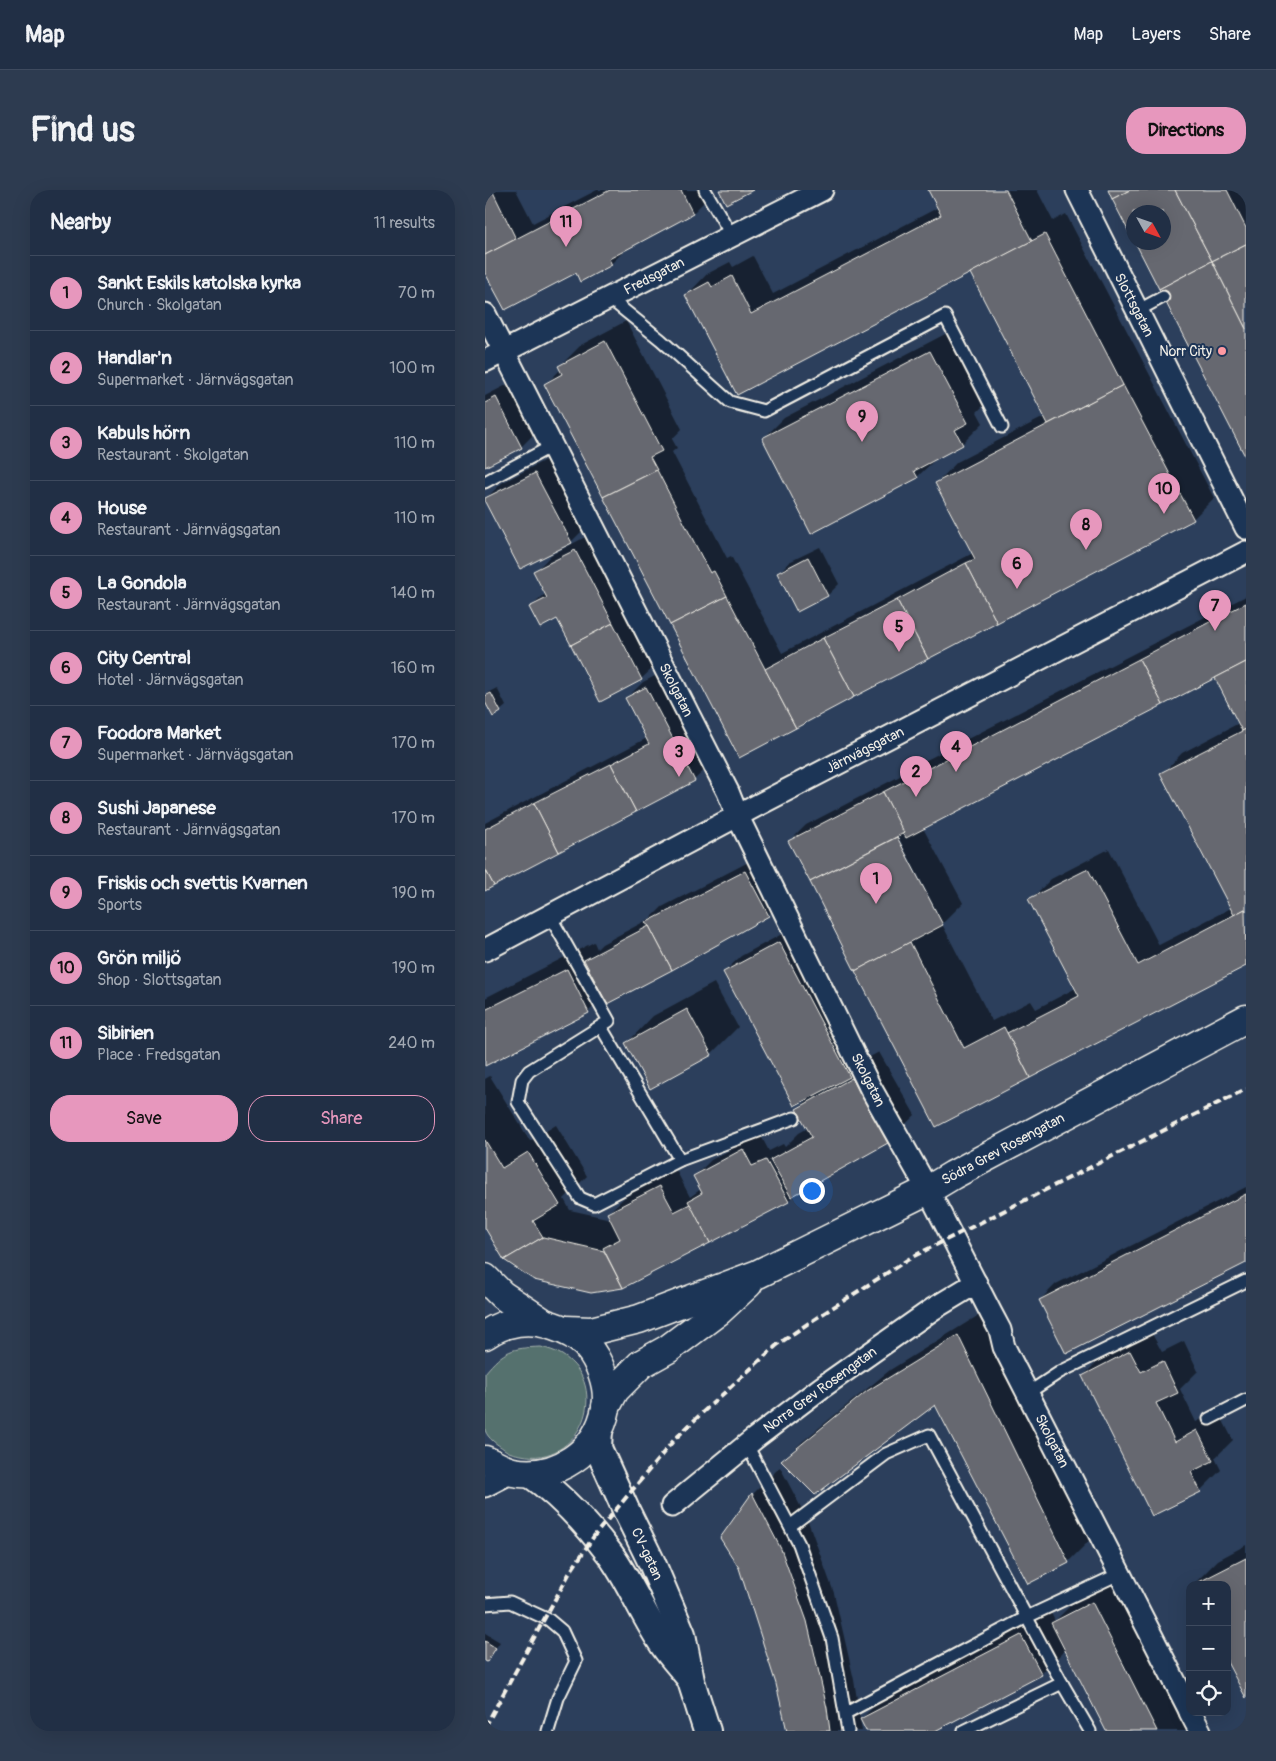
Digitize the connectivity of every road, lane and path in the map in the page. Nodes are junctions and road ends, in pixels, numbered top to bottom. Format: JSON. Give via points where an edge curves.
{"nodes":[{"id":1,"x":705,"y":190,"type":"edge"},
{"id":2,"x":822,"y":190,"type":"edge"},
{"id":3,"x":1077,"y":190,"type":"edge"},
{"id":4,"x":732,"y":236,"type":"junction"},
{"id":5,"x":1163,"y":297,"type":"dead end"},
{"id":6,"x":609,"y":298,"type":"junction"},
{"id":7,"x":1137,"y":311,"type":"junction"},
{"id":8,"x":485,"y":314,"type":"edge"},
{"id":9,"x":494,"y":356,"type":"edge"},
{"id":10,"x":1002,"y":427,"type":"dead end"},
{"id":11,"x":552,"y":446,"type":"junction"},
{"id":12,"x":485,"y":482,"type":"edge"},
{"id":13,"x":1246,"y":528,"type":"edge"},
{"id":14,"x":1246,"y":552,"type":"edge"},
{"id":15,"x":738,"y":817,"type":"junction"},
{"id":16,"x":550,"y":916,"type":"junction"},
{"id":17,"x":485,"y":950,"type":"edge"},
{"id":18,"x":1246,"y":1020,"type":"edge"},
{"id":19,"x":601,"y":1027,"type":"junction"},
{"id":20,"x":794,"y":1118,"type":"dead end"},
{"id":21,"x":680,"y":1160,"type":"junction"},
{"id":22,"x":928,"y":1190,"type":"junction"},
{"id":23,"x":758,"y":1274,"type":"junction"},
{"id":24,"x":485,"y":1278,"type":"edge"},
{"id":25,"x":1246,"y":1281,"type":"edge"},
{"id":26,"x":975,"y":1283,"type":"junction"},
{"id":27,"x":553,"y":1326,"type":"junction"},
{"id":28,"x":485,"y":1335,"type":"edge"},
{"id":29,"x":1028,"y":1393,"type":"junction"},
{"id":30,"x":1246,"y":1400,"type":"edge"},
{"id":31,"x":603,"y":1418,"type":"junction"},
{"id":32,"x":1209,"y":1419,"type":"dead end"},
{"id":33,"x":747,"y":1445,"type":"junction"},
{"id":34,"x":485,"y":1460,"type":"edge"},
{"id":35,"x":520,"y":1472,"type":"junction"},
{"id":36,"x":485,"y":1486,"type":"edge"},
{"id":37,"x":672,"y":1506,"type":"dead end"},
{"id":38,"x":790,"y":1526,"type":"junction"},
{"id":39,"x":1119,"y":1574,"type":"junction"},
{"id":40,"x":485,"y":1604,"type":"edge"},
{"id":41,"x":1027,"y":1617,"type":"junction"},
{"id":42,"x":691,"y":1681,"type":"junction"},
{"id":43,"x":1062,"y":1683,"type":"junction"},
{"id":44,"x":1186,"y":1704,"type":"edge"},
{"id":45,"x":846,"y":1713,"type":"junction"},
{"id":46,"x":1192,"y":1716,"type":"edge"},
{"id":47,"x":548,"y":1731,"type":"edge"},
{"id":48,"x":707,"y":1731,"type":"edge"},
{"id":49,"x":848,"y":1731,"type":"edge"},
{"id":50,"x":963,"y":1731,"type":"edge"},
{"id":51,"x":1089,"y":1731,"type":"edge"},
{"id":52,"x":1200,"y":1731,"type":"edge"}],
"edges":[{"from":1,"to":4,"type":"lane"},
{"from":2,"to":4,"type":"street","name":"Fredsgatan"},
{"from":3,"to":7,"type":"street","name":"Slottsgatan"},
{"from":4,"to":6,"type":"street","name":"Fredsgatan"},
{"from":5,"to":7,"type":"lane"},
{"from":6,"to":9,"type":"street","name":"Fredsgatan"},
{"from":6,"to":10,"type":"lane","via":[[730,402],[764,411],[945,316]]},
{"from":7,"to":13,"type":"street","name":"Slottsgatan"},
{"from":8,"to":9,"type":"street","name":"Skolgatan"},
{"from":9,"to":11,"type":"street","name":"Skolgatan"},
{"from":11,"to":12,"type":"lane"},
{"from":11,"to":15,"type":"street","name":"Skolgatan"},
{"from":14,"to":15,"type":"street","name":"Järnvägsgatan"},
{"from":15,"to":16,"type":"street","name":"Järnvägsgatan"},
{"from":15,"to":22,"type":"street","name":"Skolgatan","via":[[870,1086]]},
{"from":16,"to":17,"type":"street","name":"Järnvägsgatan"},
{"from":16,"to":19,"type":"lane","via":[[609,1021]]},
{"from":18,"to":22,"type":"main road","name":"Södra Grev Rosengatan"},
{"from":19,"to":21,"type":"lane"},
{"from":19,"to":21,"type":"lane","via":[[529,1071],[522,1080],[518,1102],[580,1198],[594,1204]]},
{"from":20,"to":21,"type":"lane"},
{"from":22,"to":23,"type":"main road","name":"Södra Grev Rosengatan"},
{"from":22,"to":26,"type":"street","name":"Skolgatan"},
{"from":23,"to":27,"type":"main road","name":"Södra Grev Rosengatan","via":[[639,1319],[591,1331]]},
{"from":23,"to":31,"type":"main road","name":"Södra Grev Rosengatan","via":[[720,1310],[641,1364],[615,1390]]},
{"from":24,"to":27,"type":"main road","via":[[501,1295]]},
{"from":25,"to":29,"type":"lane","via":[[1060,1372]]},
{"from":26,"to":29,"type":"street","name":"Skolgatan"},
{"from":26,"to":33,"type":"street","name":"Norra Grev Rosengatan","via":[[821,1388]]},
{"from":27,"to":28,"type":"main road","name":"Södra Grev Rosengatan","via":[[528,1320],[510,1323]]},
{"from":27,"to":31,"type":"main road","via":[[586,1345],[600,1366],[605,1387]]},
{"from":29,"to":39,"type":"street","name":"Skolgatan"},
{"from":30,"to":32,"type":"lane"},
{"from":31,"to":35,"type":"main road","name":"Södra Grev Rosengatan","via":[[586,1449],[567,1464],[549,1471]]},
{"from":31,"to":42,"type":"street","name":"CV-gatan","via":[[599,1448],[682,1634]]},
{"from":33,"to":37,"type":"street","name":"Norra Grev Rosengatan"},
{"from":33,"to":38,"type":"lane"},
{"from":34,"to":35,"type":"main road"},
{"from":35,"to":36,"type":"street"},
{"from":35,"to":42,"type":"street","name":"CV-gatan","via":[[544,1484],[610,1554],[664,1645]]},
{"from":38,"to":41,"type":"lane","via":[[886,1454],[929,1434]]},
{"from":38,"to":45,"type":"lane","via":[[832,1638]]},
{"from":39,"to":41,"type":"lane"},
{"from":39,"to":44,"type":"street","name":"Skolgatan"},
{"from":40,"to":47,"type":"lane","via":[[510,1602],[549,1620],[562,1631],[576,1661],[558,1698]]},
{"from":41,"to":43,"type":"lane"},
{"from":41,"to":45,"type":"lane"},
{"from":42,"to":48,"type":"street","name":"CV-gatan"},
{"from":43,"to":50,"type":"lane"},
{"from":43,"to":51,"type":"lane"},
{"from":45,"to":49,"type":"lane"},
{"from":46,"to":52,"type":"street","name":"Skolgatan"}]}
